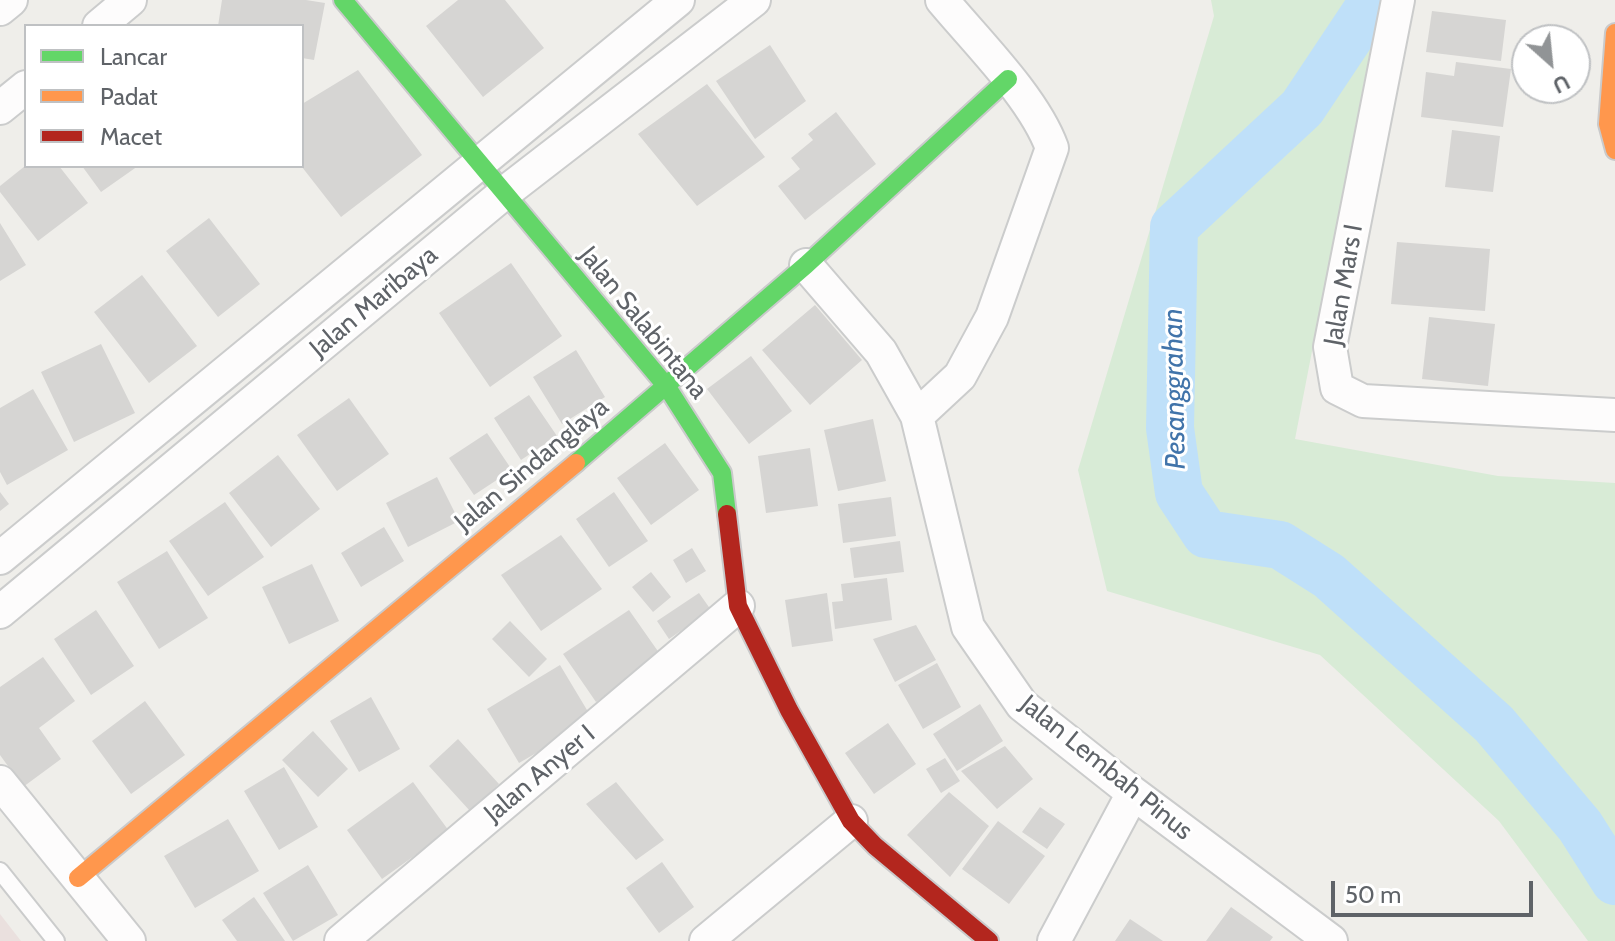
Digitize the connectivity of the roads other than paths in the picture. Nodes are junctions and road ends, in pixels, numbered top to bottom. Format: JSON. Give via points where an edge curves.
{"nodes":[{"id":1,"x":11,"y":0,"type":"edge"},
{"id":2,"x":130,"y":0,"type":"edge"},
{"id":3,"x":343,"y":0,"type":"edge"},
{"id":4,"x":678,"y":0,"type":"edge"},
{"id":5,"x":754,"y":0,"type":"edge"},
{"id":6,"x":942,"y":0,"type":"edge"},
{"id":7,"x":1398,"y":0,"type":"edge"},
{"id":8,"x":0,"y":9,"type":"edge"},
{"id":9,"x":101,"y":24,"type":"edge"},
{"id":10,"x":1615,"y":33,"type":"edge"},
{"id":11,"x":1008,"y":79,"type":"junction"},
{"id":12,"x":24,"y":89,"type":"edge"},
{"id":13,"x":0,"y":108,"type":"edge"},
{"id":14,"x":1615,"y":150,"type":"edge"},
{"id":15,"x":478,"y":163,"type":"junction"},
{"id":16,"x":503,"y":194,"type":"junction"},
{"id":17,"x":806,"y":265,"type":"junction"},
{"id":18,"x":667,"y":387,"type":"junction"},
{"id":19,"x":1615,"y":415,"type":"edge"},
{"id":20,"x":917,"y":416,"type":"junction"},
{"id":21,"x":0,"y":558,"type":"edge"},
{"id":22,"x":738,"y":606,"type":"junction"},
{"id":23,"x":0,"y":612,"type":"edge"},
{"id":24,"x":0,"y":782,"type":"edge"},
{"id":25,"x":1133,"y":793,"type":"junction"},
{"id":26,"x":851,"y":821,"type":"junction"},
{"id":27,"x":0,"y":871,"type":"edge"},
{"id":28,"x":78,"y":878,"type":"junction"},
{"id":29,"x":56,"y":941,"type":"edge"},
{"id":30,"x":129,"y":941,"type":"edge"},
{"id":31,"x":341,"y":941,"type":"edge"},
{"id":32,"x":706,"y":941,"type":"edge"},
{"id":33,"x":989,"y":941,"type":"edge"},
{"id":34,"x":1054,"y":941,"type":"edge"},
{"id":35,"x":1331,"y":941,"type":"edge"}],
"edges":[{"from":1,"to":8,"type":"street"},
{"from":2,"to":9,"type":"street"},
{"from":3,"to":15,"type":"street","name":"Jalan Salabintana"},
{"from":4,"to":15,"type":"street","name":"Jalan Maribaya"},
{"from":5,"to":16,"type":"street","name":"Jalan Maribaya"},
{"from":6,"to":11,"type":"street"},
{"from":7,"to":19,"type":"street","name":"Jalan Mars I","via":[[1330,347],[1337,388],[1363,401]]},
{"from":10,"to":14,"type":"street","via":[[1608,124]]},
{"from":11,"to":17,"type":"street","name":"Jalan Sindanglaya"},
{"from":11,"to":20,"type":"street","via":[[1045,128],[1052,148],[992,317],[960,376]]},
{"from":12,"to":13,"type":"street"},
{"from":15,"to":16,"type":"street","name":"Jalan Salabintana"},
{"from":15,"to":21,"type":"street","name":"Jalan Maribaya"},
{"from":16,"to":18,"type":"street","name":"Jalan Salabintana"},
{"from":16,"to":23,"type":"street","name":"Jalan Maribaya"},
{"from":17,"to":18,"type":"street","name":"Jalan Sindanglaya"},
{"from":17,"to":20,"type":"street","name":"Jalan Lembah Pinus","via":[[881,352]]},
{"from":18,"to":22,"type":"street","name":"Jalan Salabintana","via":[[722,473]]},
{"from":18,"to":28,"type":"street","name":"Jalan Sindanglaya"},
{"from":20,"to":25,"type":"street","name":"Jalan Lembah Pinus","via":[[968,627],[1022,705]]},
{"from":22,"to":26,"type":"street","name":"Jalan Salabintana"},
{"from":22,"to":31,"type":"street","name":"Jalan Anyer I"},
{"from":24,"to":28,"type":"street"},
{"from":25,"to":34,"type":"street"},
{"from":25,"to":35,"type":"street","name":"Jalan Lembah Pinus"},
{"from":26,"to":32,"type":"street"},
{"from":26,"to":33,"type":"street","name":"Jalan Salabintana"},
{"from":27,"to":29,"type":"lane"},
{"from":28,"to":30,"type":"street"}]}
